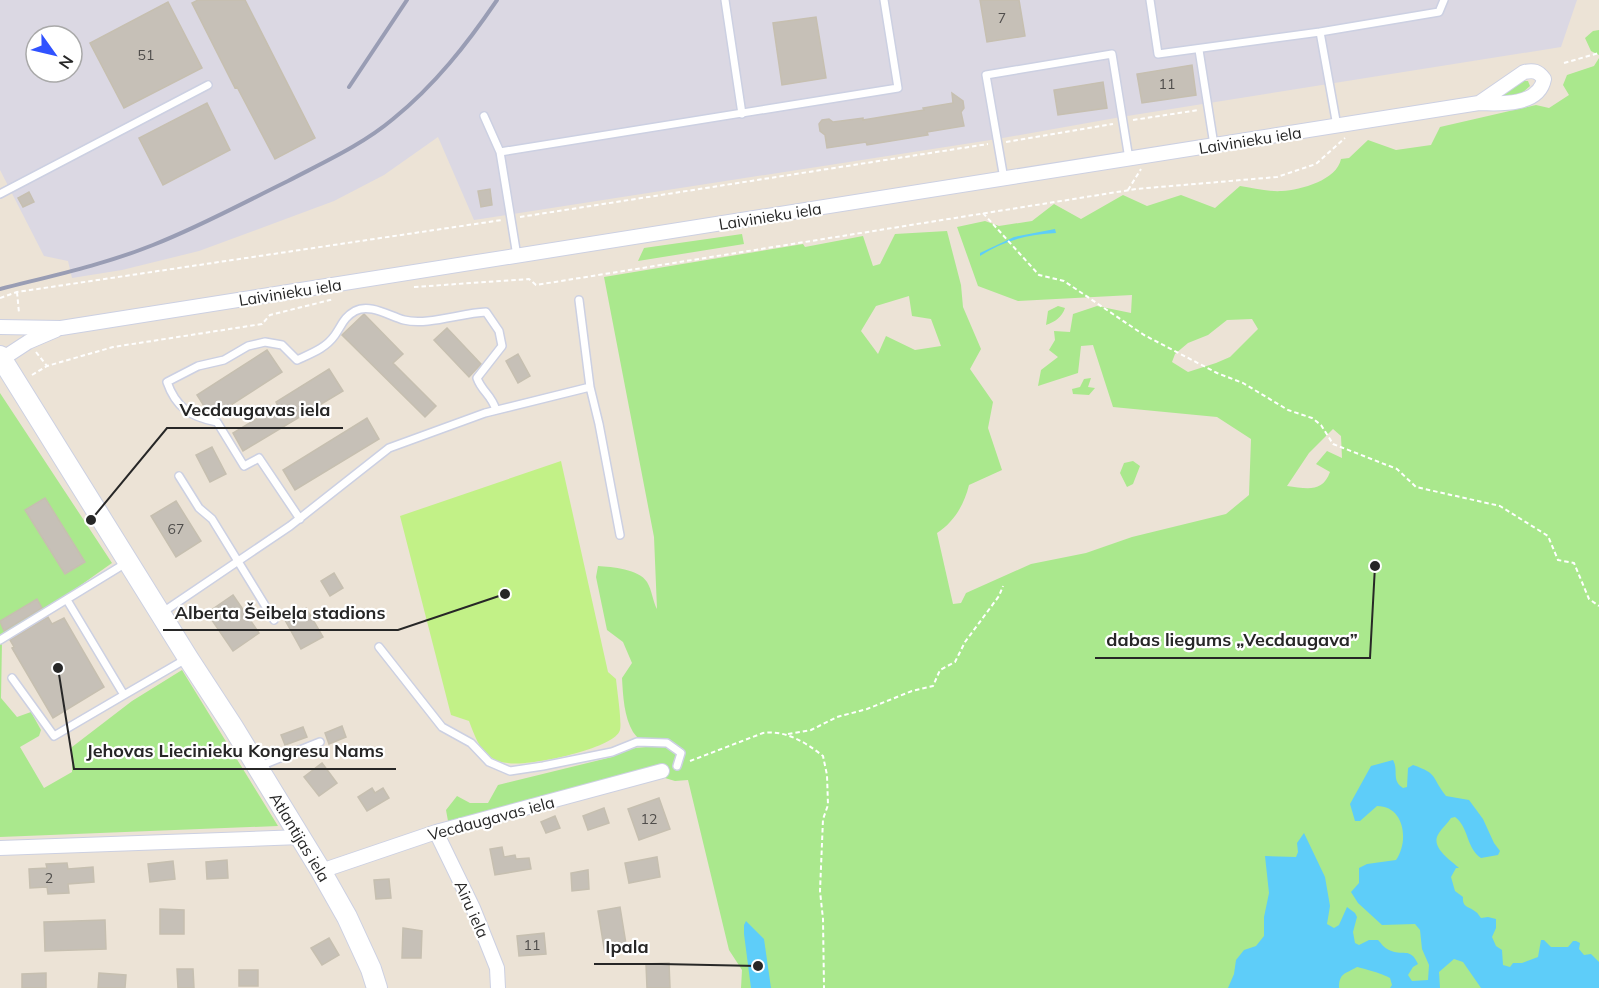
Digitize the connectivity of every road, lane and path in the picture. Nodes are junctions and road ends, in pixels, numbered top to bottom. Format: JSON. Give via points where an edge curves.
{"nodes":[{"id":1,"x":725,"y":0,"type":"edge"},
{"id":2,"x":884,"y":0,"type":"edge"},
{"id":3,"x":1150,"y":0,"type":"edge"},
{"id":4,"x":1444,"y":0,"type":"edge"},
{"id":5,"x":1320,"y":32,"type":"junction"},
{"id":6,"x":1198,"y":50,"type":"junction"},
{"id":7,"x":1599,"y":53,"type":"edge"},
{"id":8,"x":1564,"y":63,"type":"dead end"},
{"id":9,"x":208,"y":85,"type":"dead end"},
{"id":10,"x":1479,"y":103,"type":"dead end"},
{"id":11,"x":1207,"y":109,"type":"junction"},
{"id":12,"x":742,"y":114,"type":"junction"},
{"id":13,"x":484,"y":117,"type":"dead end"},
{"id":14,"x":1365,"y":121,"type":"junction"},
{"id":15,"x":1122,"y":122,"type":"junction"},
{"id":16,"x":1337,"y":126,"type":"junction"},
{"id":17,"x":998,"y":143,"type":"junction"},
{"id":18,"x":1214,"y":146,"type":"junction"},
{"id":19,"x":500,"y":152,"type":"junction"},
{"id":20,"x":1150,"y":156,"type":"junction"},
{"id":21,"x":1129,"y":159,"type":"junction"},
{"id":22,"x":1004,"y":179,"type":"junction"},
{"id":23,"x":1128,"y":190,"type":"junction"},
{"id":24,"x":0,"y":195,"type":"edge"},
{"id":25,"x":983,"y":213,"type":"junction"},
{"id":26,"x":510,"y":219,"type":"junction"},
{"id":27,"x":517,"y":257,"type":"junction"},
{"id":28,"x":410,"y":287,"type":"dead end"},
{"id":29,"x":17,"y":292,"type":"junction"},
{"id":30,"x":0,"y":298,"type":"edge"},
{"id":31,"x":339,"y":298,"type":"dead end"},
{"id":32,"x":579,"y":300,"type":"dead end"},
{"id":33,"x":20,"y":322,"type":"dead end"},
{"id":34,"x":0,"y":327,"type":"edge"},
{"id":35,"x":61,"y":328,"type":"junction"},
{"id":36,"x":36,"y":352,"type":"dead end"},
{"id":37,"x":1,"y":358,"type":"edge"},
{"id":38,"x":47,"y":366,"type":"junction"},
{"id":39,"x":16,"y":384,"type":"junction"},
{"id":40,"x":590,"y":387,"type":"junction"},
{"id":41,"x":496,"y":410,"type":"junction"},
{"id":42,"x":179,"y":476,"type":"dead end"},
{"id":43,"x":300,"y":519,"type":"junction"},
{"id":44,"x":620,"y":535,"type":"dead end"},
{"id":45,"x":130,"y":561,"type":"junction"},
{"id":46,"x":237,"y":562,"type":"junction"},
{"id":47,"x":1003,"y":586,"type":"dead end"},
{"id":48,"x":67,"y":600,"type":"junction"},
{"id":49,"x":1599,"y":606,"type":"edge"},
{"id":50,"x":161,"y":614,"type":"junction"},
{"id":51,"x":274,"y":620,"type":"dead end"},
{"id":52,"x":0,"y":640,"type":"edge"},
{"id":53,"x":379,"y":646,"type":"dead end"},
{"id":54,"x":188,"y":658,"type":"junction"},
{"id":55,"x":12,"y":678,"type":"dead end"},
{"id":56,"x":124,"y":695,"type":"junction"},
{"id":57,"x":786,"y":735,"type":"junction"},
{"id":58,"x":320,"y":741,"type":"dead end"},
{"id":59,"x":677,"y":766,"type":"joint"},
{"id":60,"x":258,"y":767,"type":"junction"},
{"id":61,"x":662,"y":771,"type":"dead end"},
{"id":62,"x":436,"y":832,"type":"junction"},
{"id":63,"x":301,"y":837,"type":"junction"},
{"id":64,"x":0,"y":848,"type":"edge"},
{"id":65,"x":321,"y":870,"type":"junction"},
{"id":66,"x":377,"y":988,"type":"edge"},
{"id":67,"x":498,"y":988,"type":"edge"},
{"id":68,"x":824,"y":988,"type":"edge"}],
"edges":[{"from":1,"to":12,"type":"lane"},
{"from":2,"to":12,"type":"lane","via":[[898,88]]},
{"from":3,"to":6,"type":"lane","via":[[1158,54]]},
{"from":4,"to":5,"type":"lane","via":[[1439,12]]},
{"from":5,"to":6,"type":"lane"},
{"from":5,"to":16,"type":"lane"},
{"from":6,"to":11,"type":"lane"},
{"from":7,"to":8,"type":"path"},
{"from":9,"to":24,"type":"lane"},
{"from":10,"to":14,"type":"street","name":"Laivinieku iela"},
{"from":11,"to":15,"type":"path"},
{"from":11,"to":18,"type":"lane"},
{"from":12,"to":19,"type":"lane"},
{"from":13,"to":19,"type":"lane"},
{"from":14,"to":16,"type":"street","name":"Laivinieku iela"},
{"from":14,"to":23,"type":"path","via":[[1316,164],[1277,177]]},
{"from":15,"to":17,"type":"path"},
{"from":15,"to":17,"type":"lane","via":[[1112,54],[986,75]]},
{"from":15,"to":21,"type":"lane"},
{"from":16,"to":18,"type":"street","name":"Laivinieku iela"},
{"from":17,"to":22,"type":"lane"},
{"from":17,"to":26,"type":"path"},
{"from":18,"to":20,"type":"street","name":"Laivinieku iela"},
{"from":19,"to":26,"type":"lane"},
{"from":20,"to":21,"type":"street","name":"Laivinieku iela"},
{"from":20,"to":23,"type":"path"},
{"from":21,"to":22,"type":"street","name":"Laivinieku iela"},
{"from":22,"to":27,"type":"street","name":"Laivinieku iela"},
{"from":23,"to":25,"type":"path"},
{"from":25,"to":28,"type":"path","via":[[536,285],[529,279]]},
{"from":25,"to":49,"type":"path","via":[[1039,275],[1064,281],[1144,335],[1243,383],[1288,410],[1312,418],[1334,444],[1397,469],[1416,487],[1500,506],[1548,536],[1558,560],[1574,563],[1589,599]]},
{"from":26,"to":27,"type":"lane"},
{"from":26,"to":29,"type":"path"},
{"from":27,"to":35,"type":"street","name":"Laivinieku iela"},
{"from":29,"to":30,"type":"path"},
{"from":29,"to":33,"type":"path"},
{"from":31,"to":38,"type":"path","via":[[270,315],[262,324],[113,347]]},
{"from":32,"to":40,"type":"lane"},
{"from":34,"to":35,"type":"street","name":"Laivinieku iela"},
{"from":35,"to":37,"type":"street","name":"Laivinieku iela"},
{"from":36,"to":38,"type":"path"},
{"from":37,"to":39,"type":"main road","name":"Atlantijas iela"},
{"from":38,"to":39,"type":"path"},
{"from":39,"to":45,"type":"main road","name":"Atlantijas iela"},
{"from":40,"to":41,"type":"lane"},
{"from":40,"to":44,"type":"lane"},
{"from":41,"to":43,"type":"lane","via":[[389,448]]},
{"from":41,"to":43,"type":"lane","via":[[492,397],[480,387],[477,378],[502,346],[499,331],[486,312],[406,321],[372,309],[357,309],[321,349],[297,360],[282,345],[265,342],[248,346],[224,360],[198,366],[167,382],[172,398],[182,408],[200,419],[217,422],[244,466],[259,458]]},
{"from":42,"to":46,"type":"lane","via":[[199,508],[212,519]]},
{"from":43,"to":46,"type":"lane"},
{"from":45,"to":48,"type":"lane"},
{"from":45,"to":50,"type":"main road","name":"Atlantijas iela"},
{"from":46,"to":50,"type":"lane"},
{"from":46,"to":51,"type":"lane"},
{"from":47,"to":57,"type":"path","via":[[955,662],[940,670],[933,686],[837,717],[811,730]]},
{"from":48,"to":52,"type":"lane"},
{"from":48,"to":56,"type":"lane"},
{"from":50,"to":54,"type":"main road","name":"Atlantijas iela"},
{"from":53,"to":59,"type":"lane","via":[[442,727],[471,743],[489,762],[510,771],[612,752],[637,742],[667,743],[681,753]]},
{"from":54,"to":56,"type":"lane"},
{"from":54,"to":60,"type":"main road","name":"Atlantijas iela"},
{"from":55,"to":56,"type":"lane","via":[[54,736]]},
{"from":57,"to":59,"type":"path","via":[[764,733]]},
{"from":57,"to":68,"type":"path","via":[[823,756],[827,775],[828,805],[823,819],[819,891]]},
{"from":58,"to":60,"type":"lane"},
{"from":60,"to":63,"type":"main road","name":"Atlantijas iela"},
{"from":61,"to":62,"type":"street","name":"Vecdaugavas iela"},
{"from":62,"to":65,"type":"street","name":"Vecdaugavas iela"},
{"from":62,"to":67,"type":"street","name":"Airu iela","via":[[497,968]]},
{"from":63,"to":64,"type":"street"},
{"from":63,"to":65,"type":"main road","name":"Atlantijas iela"},
{"from":65,"to":66,"type":"main road","name":"Atlantijas iela"}]}
